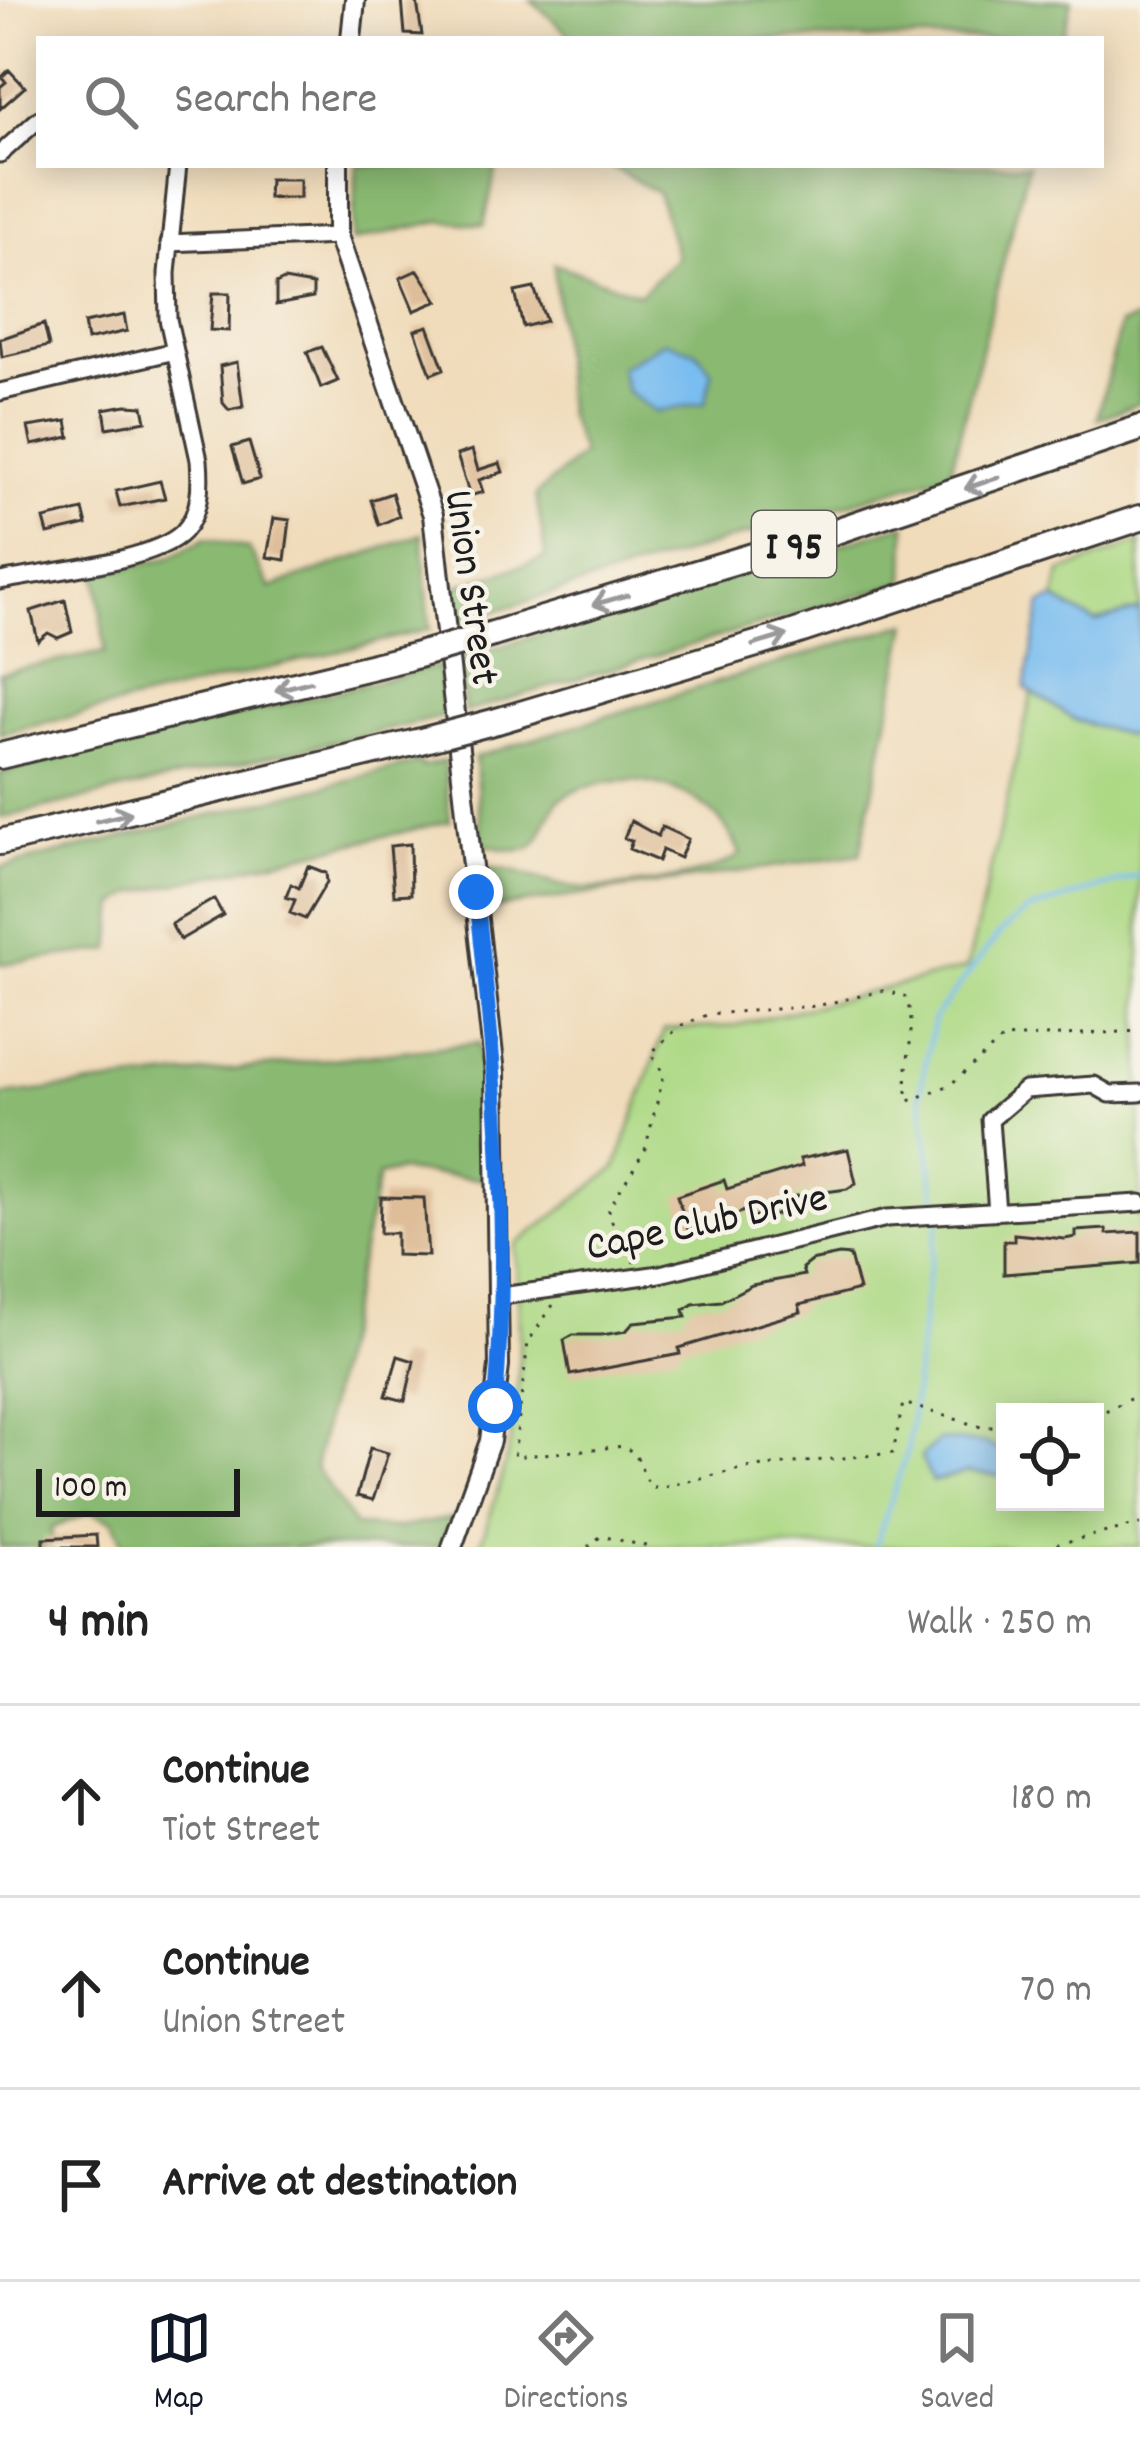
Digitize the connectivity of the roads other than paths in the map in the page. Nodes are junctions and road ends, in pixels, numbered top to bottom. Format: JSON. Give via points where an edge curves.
{"nodes":[{"id":1,"x":355,"y":0,"type":"edge"},
{"id":2,"x":351,"y":36,"type":"edge"},
{"id":3,"x":36,"y":121,"type":"edge"},
{"id":4,"x":0,"y":154,"type":"edge"},
{"id":5,"x":178,"y":168,"type":"edge"},
{"id":6,"x":338,"y":168,"type":"edge"},
{"id":7,"x":338,"y":236,"type":"junction"},
{"id":8,"x":169,"y":243,"type":"junction"},
{"id":9,"x":175,"y":351,"type":"junction"},
{"id":10,"x":0,"y":392,"type":"edge"},
{"id":11,"x":1140,"y":428,"type":"edge"},
{"id":12,"x":1140,"y":518,"type":"edge"},
{"id":13,"x":0,"y":581,"type":"edge"},
{"id":14,"x":0,"y":756,"type":"edge"},
{"id":15,"x":0,"y":842,"type":"edge"},
{"id":16,"x":1140,"y":1094,"type":"edge"},
{"id":17,"x":1140,"y":1203,"type":"edge"},
{"id":18,"x":997,"y":1212,"type":"junction"},
{"id":19,"x":501,"y":1296,"type":"junction"},
{"id":20,"x":452,"y":1547,"type":"edge"}],
"edges":[{"from":1,"to":2,"type":"main road"},
{"from":3,"to":4,"type":"street"},
{"from":5,"to":8,"type":"street"},
{"from":6,"to":7,"type":"main road","name":"Union Street"},
{"from":7,"to":8,"type":"street"},
{"from":7,"to":19,"type":"main road","name":"Union Street","via":[[433,515],[491,1032]]},
{"from":8,"to":9,"type":"street"},
{"from":9,"to":10,"type":"street"},
{"from":9,"to":13,"type":"street","via":[[199,460],[192,521],[166,545]]},
{"from":11,"to":14,"type":"highway","number":"I 95","one_way":true,"bridge":true,"via":[[493,634]]},
{"from":15,"to":12,"type":"highway","number":"I 95","one_way":true,"bridge":true,"via":[[497,721]]},
{"from":16,"to":18,"type":"street","via":[[1094,1085],[1025,1090],[990,1120]]},
{"from":17,"to":18,"type":"street","name":"Cape Club Drive"},
{"from":18,"to":19,"type":"street","name":"Cape Club Drive","via":[[840,1226],[727,1259]]},
{"from":19,"to":20,"type":"main road","name":"Union Street","via":[[490,1441]]}]}
